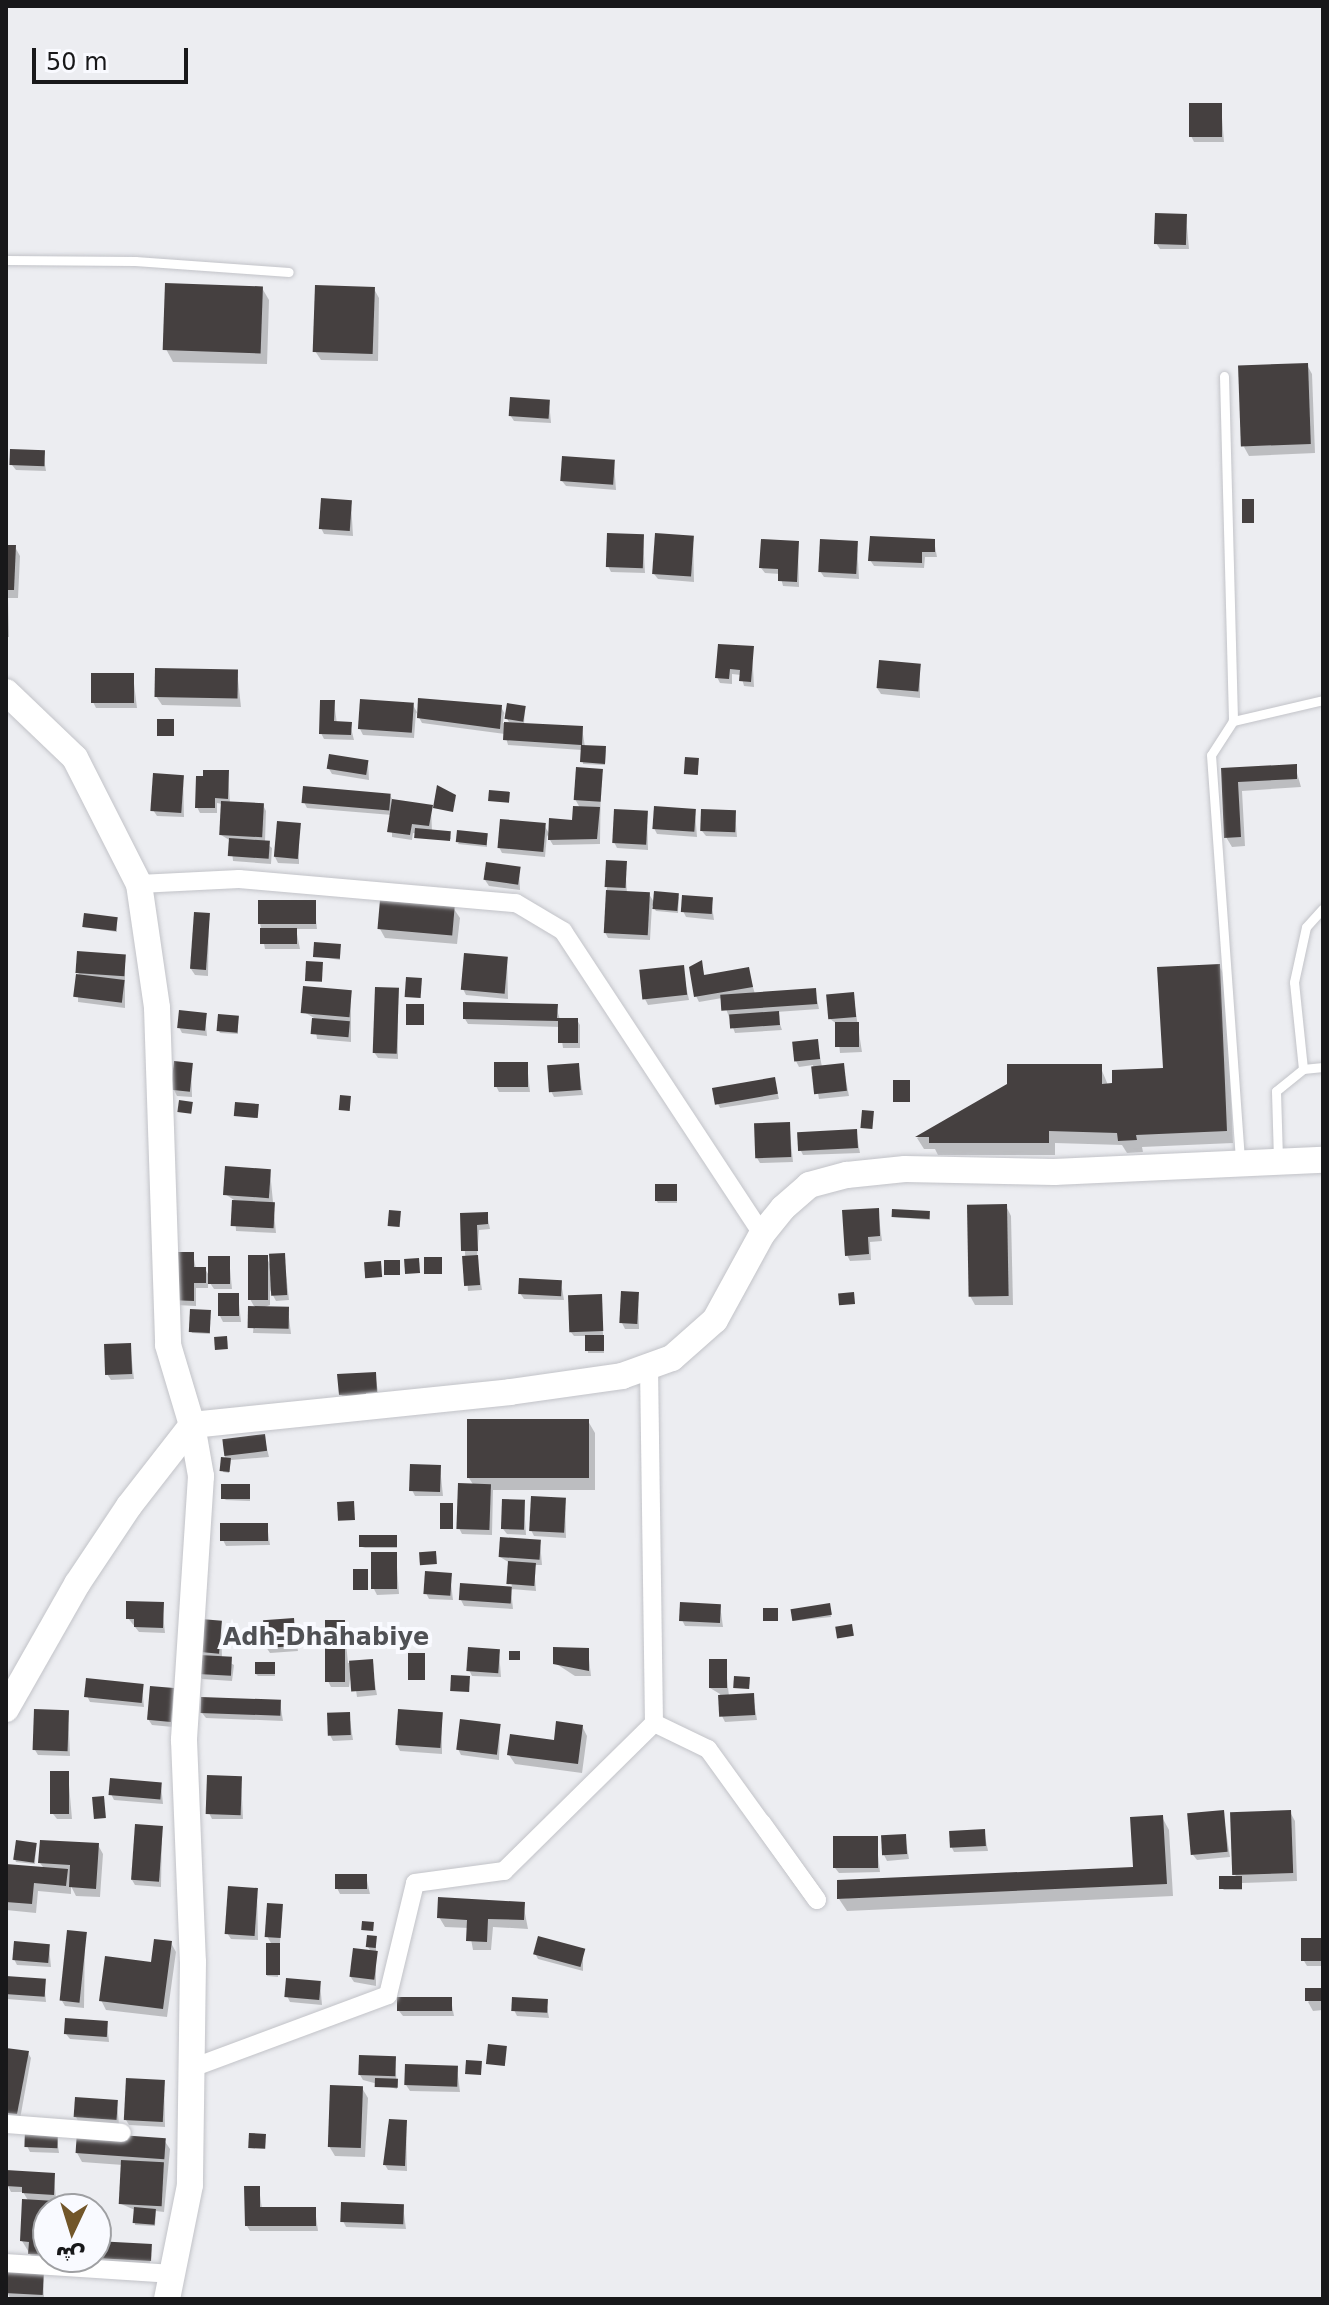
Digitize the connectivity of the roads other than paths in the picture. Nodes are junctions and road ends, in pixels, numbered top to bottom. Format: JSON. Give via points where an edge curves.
{"nodes":[{"id":1,"x":6,"y":260,"type":"edge"},
{"id":2,"x":289,"y":272,"type":"dead end"},
{"id":3,"x":1224,"y":376,"type":"dead end"},
{"id":4,"x":6,"y":692,"type":"edge"},
{"id":5,"x":1323,"y":700,"type":"edge"},
{"id":6,"x":1233,"y":721,"type":"junction"},
{"id":7,"x":139,"y":884,"type":"junction"},
{"id":8,"x":1323,"y":908,"type":"edge"},
{"id":9,"x":1323,"y":1067,"type":"edge"},
{"id":10,"x":1303,"y":1069,"type":"junction"},
{"id":11,"x":1323,"y":1160,"type":"edge"},
{"id":12,"x":1278,"y":1162,"type":"junction"},
{"id":13,"x":1240,"y":1164,"type":"junction"},
{"id":14,"x":762,"y":1234,"type":"junction"},
{"id":15,"x":649,"y":1366,"type":"junction"},
{"id":16,"x":192,"y":1425,"type":"junction"},
{"id":17,"x":6,"y":1709,"type":"edge"},
{"id":18,"x":654,"y":1723,"type":"junction"},
{"id":19,"x":762,"y":1823,"type":"dead end"},
{"id":20,"x":192,"y":2068,"type":"junction"},
{"id":21,"x":6,"y":2124,"type":"edge"},
{"id":22,"x":122,"y":2133,"type":"dead end"},
{"id":23,"x":6,"y":2263,"type":"edge"},
{"id":24,"x":170,"y":2287,"type":"edge"}],
"edges":[{"from":1,"to":2,"type":"lane","via":[[135,261]]},
{"from":3,"to":6,"type":"lane"},
{"from":4,"to":7,"type":"street","via":[[75,758]]},
{"from":5,"to":6,"type":"lane"},
{"from":6,"to":13,"type":"lane","via":[[1211,755]]},
{"from":7,"to":14,"type":"street","via":[[239,879],[516,903],[563,931]]},
{"from":7,"to":16,"type":"street","via":[[157,1008],[168,1345]]},
{"from":8,"to":10,"type":"lane","via":[[1306,927],[1294,982]]},
{"from":9,"to":10,"type":"lane"},
{"from":10,"to":12,"type":"lane","via":[[1276,1091]]},
{"from":11,"to":12,"type":"street"},
{"from":12,"to":13,"type":"street"},
{"from":13,"to":14,"type":"street","via":[[1054,1172],[905,1169],[847,1175],[809,1185]]},
{"from":14,"to":15,"type":"street","via":[[715,1320],[672,1358]]},
{"from":15,"to":16,"type":"street","via":[[622,1376],[510,1392]]},
{"from":15,"to":18,"type":"street"},
{"from":16,"to":17,"type":"street","via":[[77,1584]]},
{"from":16,"to":20,"type":"street","via":[[201,1476],[184,1740]]},
{"from":18,"to":19,"type":"street","via":[[708,1749],[817,1900]]},
{"from":18,"to":20,"type":"street","via":[[504,1871],[415,1883],[388,1995]]},
{"from":20,"to":24,"type":"street","via":[[190,2185]]},
{"from":21,"to":22,"type":"street"},
{"from":23,"to":24,"type":"street"}]}
